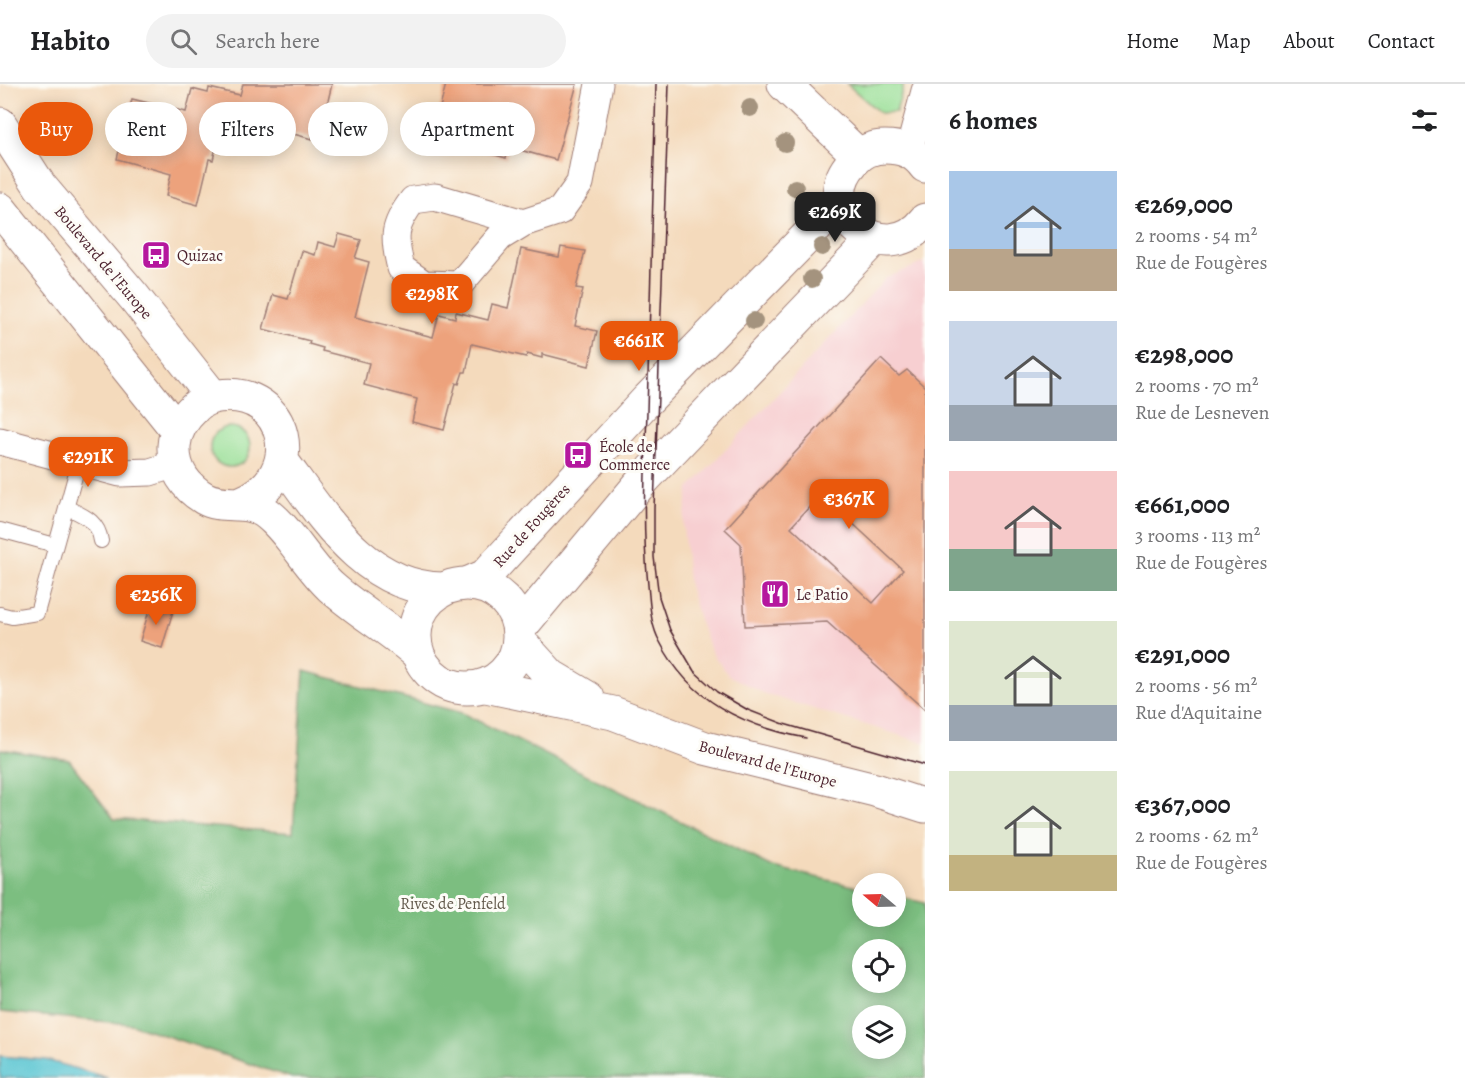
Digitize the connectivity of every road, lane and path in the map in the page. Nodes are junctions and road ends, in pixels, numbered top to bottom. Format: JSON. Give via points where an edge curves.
{"nodes":[{"id":1,"x":599,"y":84,"type":"edge"},
{"id":2,"x":784,"y":84,"type":"edge"},
{"id":3,"x":925,"y":91,"type":"edge"},
{"id":4,"x":0,"y":124,"type":"edge"},
{"id":5,"x":858,"y":155,"type":"junction"},
{"id":6,"x":917,"y":158,"type":"edge"},
{"id":7,"x":840,"y":203,"type":"junction"},
{"id":8,"x":0,"y":209,"type":"edge"},
{"id":9,"x":925,"y":220,"type":"edge"},
{"id":10,"x":523,"y":223,"type":"junction"},
{"id":11,"x":874,"y":239,"type":"junction"},
{"id":12,"x":213,"y":397,"type":"junction"},
{"id":13,"x":177,"y":430,"type":"junction"},
{"id":14,"x":0,"y":441,"type":"edge"},
{"id":15,"x":282,"y":461,"type":"junction"},
{"id":16,"x":79,"y":462,"type":"junction"},
{"id":17,"x":176,"y":464,"type":"junction"},
{"id":18,"x":241,"y":503,"type":"junction"},
{"id":19,"x":66,"y":507,"type":"junction"},
{"id":20,"x":0,"y":530,"type":"edge"},
{"id":21,"x":101,"y":541,"type":"dead end"},
{"id":22,"x":55,"y":545,"type":"junction"},
{"id":23,"x":456,"y":586,"type":"junction"},
{"id":24,"x":0,"y":614,"type":"edge"},
{"id":25,"x":519,"y":635,"type":"junction"},
{"id":26,"x":417,"y":653,"type":"junction"},
{"id":27,"x":486,"y":686,"type":"junction"},
{"id":28,"x":613,"y":713,"type":"junction"},
{"id":29,"x":925,"y":806,"type":"edge"}],
"edges":[{"from":1,"to":10,"type":"street","via":[[580,183],[560,211]]},
{"from":2,"to":5,"type":"main road"},
{"from":3,"to":6,"type":"street"},
{"from":4,"to":12,"type":"main road","name":"Boulevard de l'Europe","via":[[40,186]]},
{"from":5,"to":6,"type":"main road","via":[[876,147],[896,147]]},
{"from":5,"to":7,"type":"main road","via":[[846,168],[840,185]]},
{"from":7,"to":11,"type":"main road","via":[[847,219]]},
{"from":7,"to":23,"type":"main road","name":"Rue de Fougères","via":[[485,576]]},
{"from":8,"to":13,"type":"main road"},
{"from":9,"to":11,"type":"main road","via":[[905,236]]},
{"from":10,"to":10,"type":"street","via":[[435,197],[413,200],[400,217],[394,240],[401,268],[424,284],[459,285],[500,237]]},
{"from":11,"to":25,"type":"main road","via":[[645,478]]},
{"from":12,"to":13,"type":"main road","via":[[198,404]]},
{"from":12,"to":15,"type":"main road","name":"Boulevard de l'Europe","via":[[231,394],[266,409],[283,442]]},
{"from":13,"to":17,"type":"main road"},
{"from":14,"to":16,"type":"street"},
{"from":15,"to":18,"type":"main road","via":[[267,488]]},
{"from":15,"to":23,"type":"main road","name":"Boulevard de l'Europe","via":[[306,497],[350,547],[373,566],[426,589]]},
{"from":16,"to":17,"type":"street","via":[[134,474]]},
{"from":16,"to":19,"type":"lane"},
{"from":17,"to":18,"type":"main road","name":"Boulevard de l'Europe","via":[[183,479],[201,496],[224,504]]},
{"from":18,"to":26,"type":"main road","name":"Boulevard de l'Europe","via":[[267,513],[329,586]]},
{"from":19,"to":21,"type":"lane","via":[[94,521]]},
{"from":19,"to":22,"type":"lane"},
{"from":20,"to":22,"type":"lane"},
{"from":22,"to":24,"type":"lane","via":[[37,614]]},
{"from":23,"to":25,"type":"main road","name":"Boulevard de l'Europe","via":[[484,586],[507,603]]},
{"from":23,"to":26,"type":"main road","via":[[421,609],[415,623]]},
{"from":25,"to":27,"type":"main road","via":[[509,668]]},
{"from":25,"to":28,"type":"main road","name":"Boulevard de l'Europe","via":[[551,676]]},
{"from":26,"to":27,"type":"main road","name":"Boulevard de l'Europe","via":[[424,668],[437,680],[452,687]]},
{"from":27,"to":28,"type":"main road","name":"Boulevard de l'Europe"},
{"from":28,"to":29,"type":"main road","name":"Boulevard de l'Europe","via":[[705,748]]}]}
